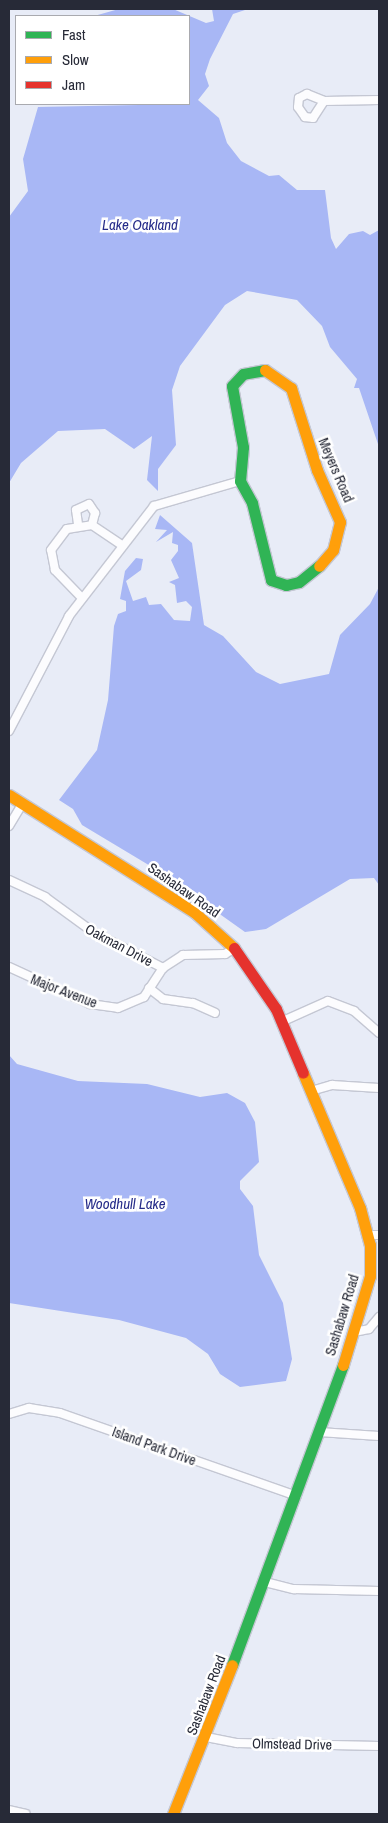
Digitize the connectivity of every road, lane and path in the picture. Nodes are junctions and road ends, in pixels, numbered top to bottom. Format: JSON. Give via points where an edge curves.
{"nodes":[{"id":1,"x":379,"y":100,"type":"edge"},
{"id":2,"x":324,"y":101,"type":"dead end"},
{"id":3,"x":240,"y":481,"type":"junction"},
{"id":4,"x":78,"y":524,"type":"junction"},
{"id":5,"x":92,"y":525,"type":"junction"},
{"id":6,"x":123,"y":546,"type":"junction"},
{"id":7,"x":82,"y":598,"type":"junction"},
{"id":8,"x":9,"y":731,"type":"edge"},
{"id":9,"x":9,"y":795,"type":"edge"},
{"id":10,"x":22,"y":804,"type":"junction"},
{"id":11,"x":9,"y":826,"type":"edge"},
{"id":12,"x":9,"y":880,"type":"edge"},
{"id":13,"x":235,"y":948,"type":"junction"},
{"id":14,"x":9,"y":967,"type":"edge"},
{"id":15,"x":163,"y":968,"type":"junction"},
{"id":16,"x":149,"y":988,"type":"junction"},
{"id":17,"x":215,"y":1013,"type":"dead end"},
{"id":18,"x":281,"y":1022,"type":"junction"},
{"id":19,"x":379,"y":1034,"type":"edge"},
{"id":20,"x":379,"y":1088,"type":"edge"},
{"id":21,"x":311,"y":1091,"type":"junction"},
{"id":22,"x":373,"y":1235,"type":"edge"},
{"id":23,"x":379,"y":1317,"type":"edge"},
{"id":24,"x":354,"y":1332,"type":"junction"},
{"id":25,"x":9,"y":1414,"type":"edge"},
{"id":26,"x":319,"y":1432,"type":"junction"},
{"id":27,"x":379,"y":1436,"type":"edge"},
{"id":28,"x":297,"y":1496,"type":"junction"},
{"id":29,"x":265,"y":1582,"type":"junction"},
{"id":30,"x":379,"y":1591,"type":"edge"},
{"id":31,"x":206,"y":1737,"type":"junction"},
{"id":32,"x":379,"y":1746,"type":"edge"},
{"id":33,"x":9,"y":1810,"type":"edge"},
{"id":34,"x":26,"y":1814,"type":"edge"},
{"id":35,"x":174,"y":1814,"type":"edge"}],
"edges":[{"from":1,"to":2,"type":"street"},
{"from":3,"to":3,"type":"street","name":"Meyers Road","via":[[252,503],[271,580],[286,585],[312,573],[333,550],[340,532],[338,510],[317,470],[291,388],[265,370],[243,374],[232,386],[243,447]]},
{"from":3,"to":6,"type":"street","via":[[154,506]]},
{"from":4,"to":5,"type":"street"},
{"from":4,"to":5,"type":"street","via":[[76,510],[89,504],[95,513]]},
{"from":4,"to":7,"type":"street","via":[[67,529],[51,550],[55,570]]},
{"from":5,"to":6,"type":"street"},
{"from":6,"to":7,"type":"street"},
{"from":7,"to":8,"type":"street"},
{"from":9,"to":10,"type":"street","name":"Sashabaw Road"},
{"from":10,"to":11,"type":"street"},
{"from":10,"to":13,"type":"street","name":"Sashabaw Road","via":[[194,912]]},
{"from":12,"to":15,"type":"street","name":"Oakman Drive","via":[[46,897],[93,932]]},
{"from":13,"to":15,"type":"street","name":"Oakman Drive","via":[[225,954],[183,954]]},
{"from":13,"to":18,"type":"street","name":"Sashabaw Road"},
{"from":14,"to":16,"type":"street","name":"Major Avenue","via":[[90,1004],[127,1006]]},
{"from":15,"to":16,"type":"street","name":"Major Avenue"},
{"from":16,"to":17,"type":"street","via":[[163,999]]},
{"from":18,"to":19,"type":"street","via":[[328,1001],[354,1011]]},
{"from":18,"to":21,"type":"street","name":"Sashabaw Road"},
{"from":20,"to":21,"type":"street","via":[[332,1085]]},
{"from":21,"to":22,"type":"street","name":"Sashabaw Road"},
{"from":22,"to":24,"type":"street","name":"Sashabaw Road","via":[[370,1276]]},
{"from":23,"to":24,"type":"street","via":[[369,1329]]},
{"from":24,"to":26,"type":"street","name":"Sashabaw Road"},
{"from":25,"to":28,"type":"street","name":"Island Park Drive","via":[[29,1408],[60,1413]]},
{"from":26,"to":27,"type":"street"},
{"from":26,"to":28,"type":"street","name":"Sashabaw Road"},
{"from":28,"to":29,"type":"street","name":"Sashabaw Road"},
{"from":29,"to":30,"type":"street","via":[[294,1589]]},
{"from":29,"to":31,"type":"street","name":"Sashabaw Road"},
{"from":31,"to":32,"type":"street","name":"Olmstead Drive","via":[[237,1743]]},
{"from":31,"to":35,"type":"street","name":"Sashabaw Road"},
{"from":33,"to":34,"type":"street"}]}
